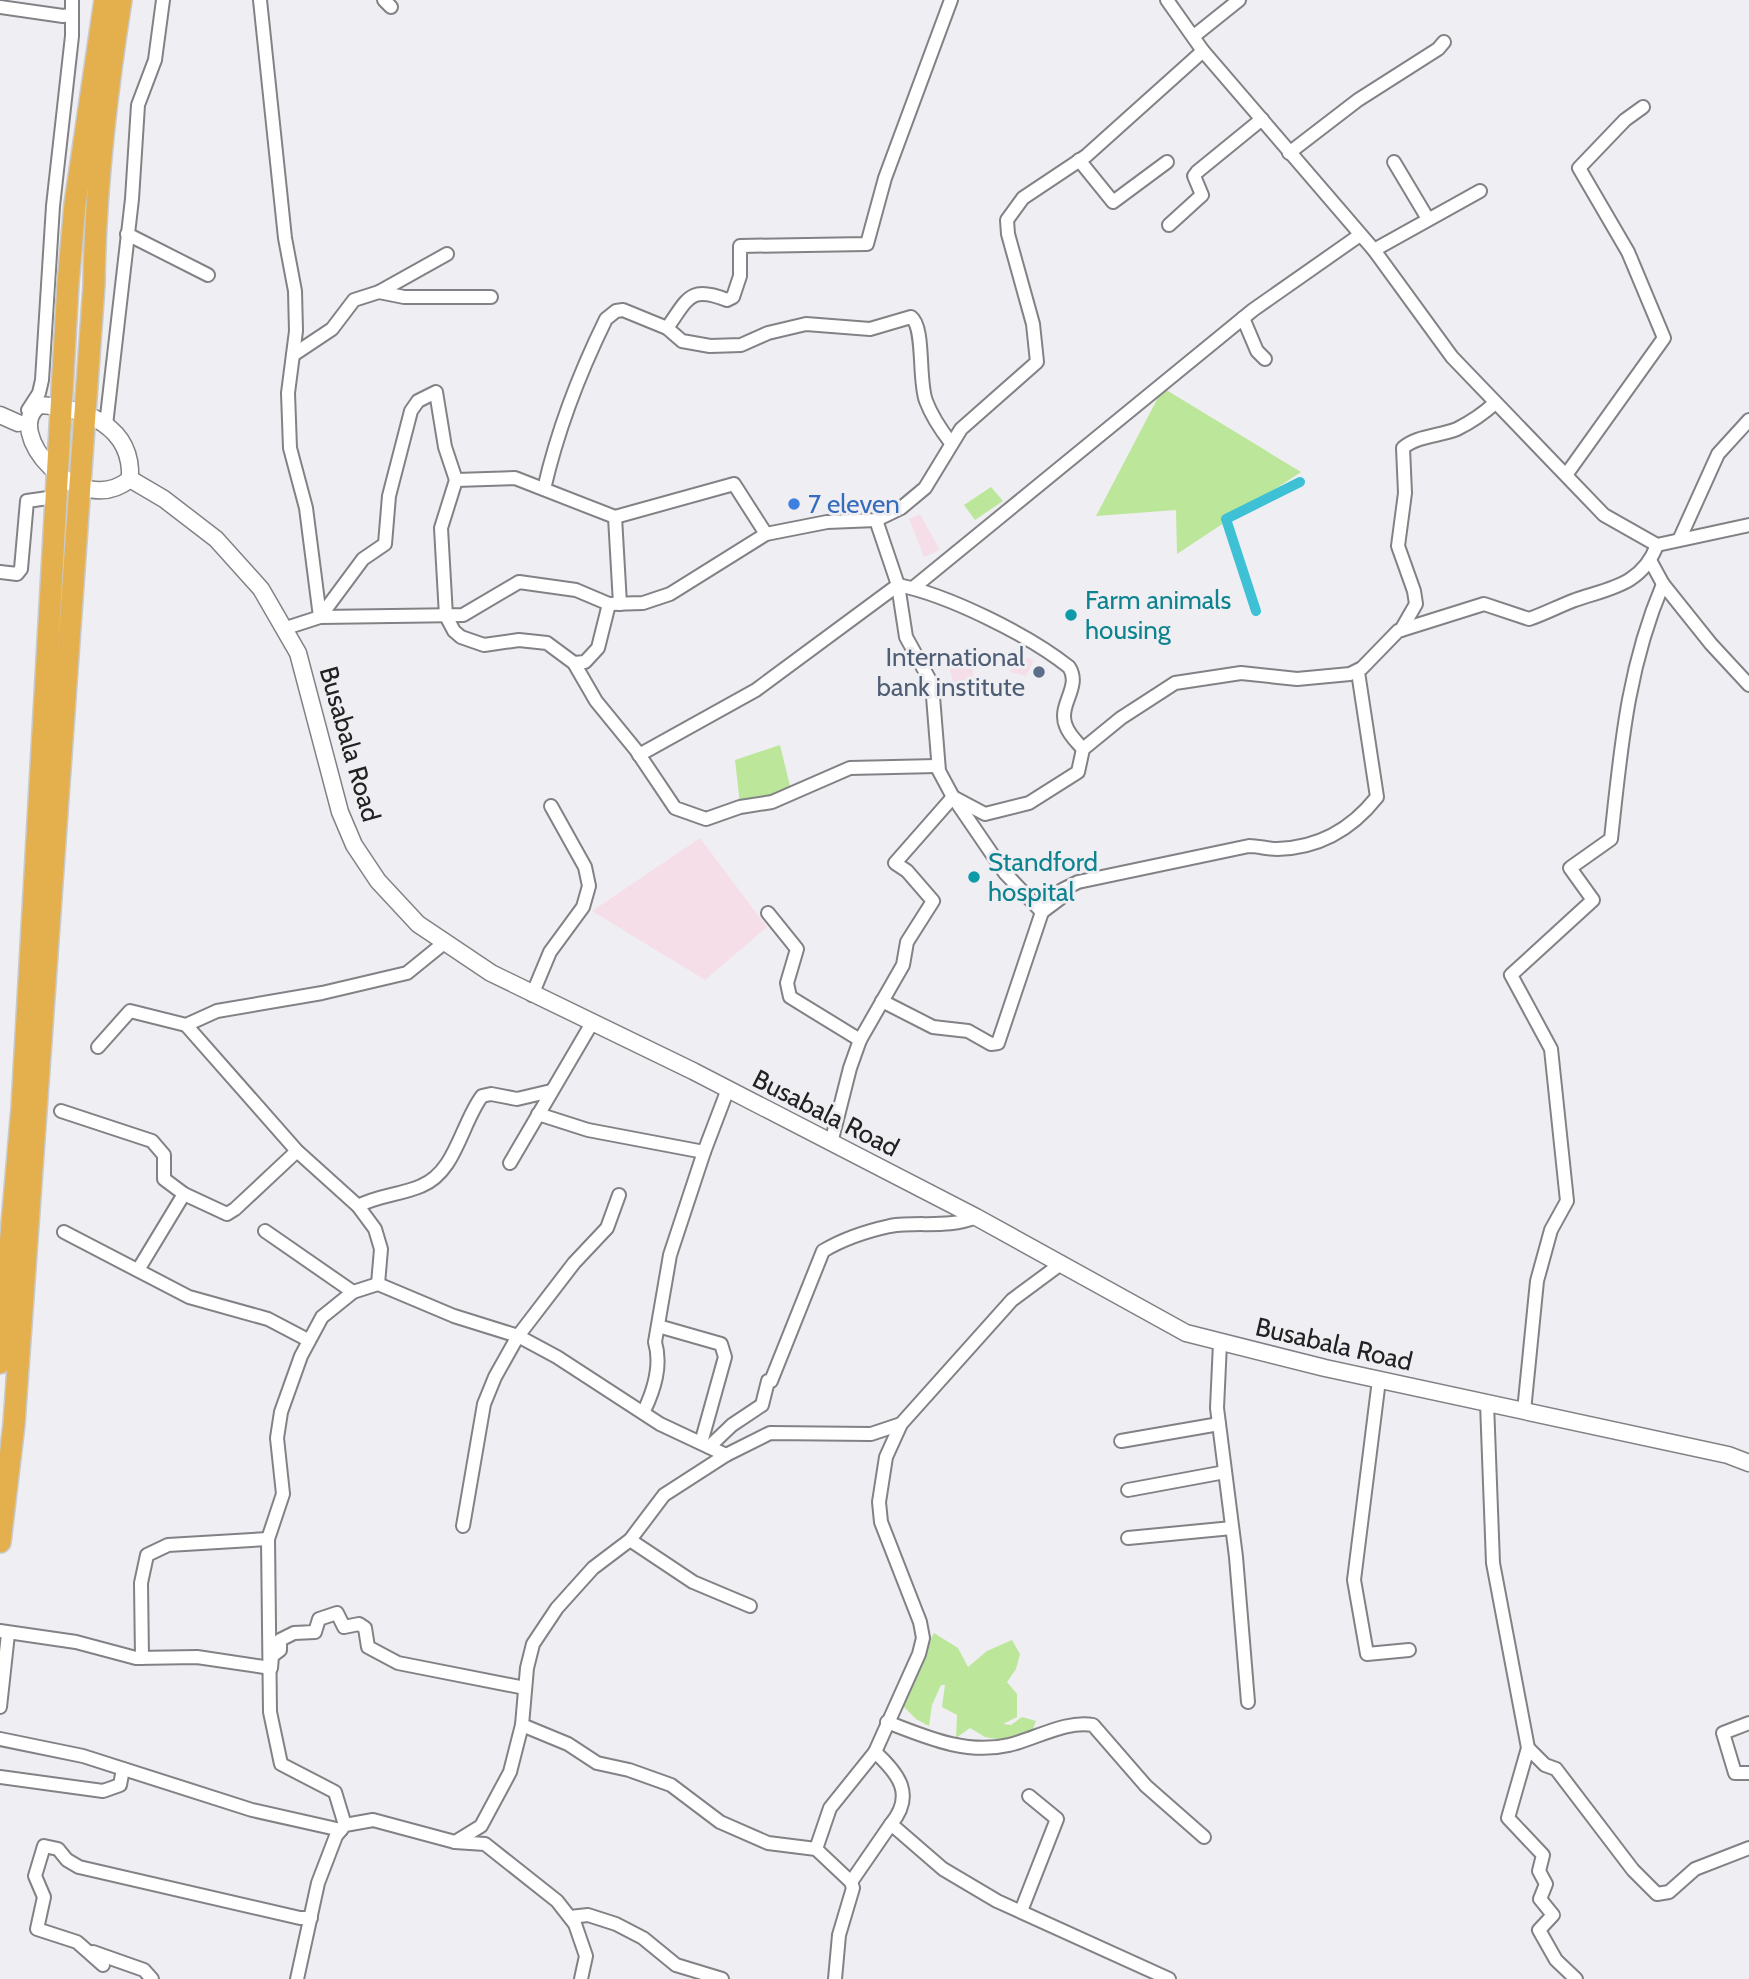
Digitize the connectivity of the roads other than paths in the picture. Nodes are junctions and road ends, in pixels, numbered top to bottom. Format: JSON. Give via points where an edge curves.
{"nodes":[{"id":1,"x":72,"y":0,"type":"edge"},
{"id":2,"x":105,"y":0,"type":"edge"},
{"id":3,"x":121,"y":0,"type":"edge"},
{"id":4,"x":163,"y":0,"type":"edge"},
{"id":5,"x":260,"y":0,"type":"edge"},
{"id":6,"x":951,"y":0,"type":"edge"},
{"id":7,"x":1167,"y":0,"type":"edge"},
{"id":8,"x":1239,"y":0,"type":"edge"},
{"id":9,"x":0,"y":7,"type":"edge"},
{"id":10,"x":71,"y":15,"type":"junction"},
{"id":11,"x":1194,"y":36,"type":"junction"},
{"id":12,"x":1444,"y":42,"type":"dead end"},
{"id":13,"x":1203,"y":51,"type":"junction"},
{"id":14,"x":1643,"y":107,"type":"dead end"},
{"id":15,"x":1262,"y":119,"type":"junction"},
{"id":16,"x":1289,"y":153,"type":"junction"},
{"id":17,"x":1079,"y":160,"type":"junction"},
{"id":18,"x":1167,"y":162,"type":"dead end"},
{"id":19,"x":1394,"y":162,"type":"dead end"},
{"id":20,"x":1480,"y":191,"type":"dead end"},
{"id":21,"x":1428,"y":219,"type":"junction"},
{"id":22,"x":1169,"y":225,"type":"dead end"},
{"id":23,"x":127,"y":234,"type":"junction"},
{"id":24,"x":1360,"y":234,"type":"junction"},
{"id":25,"x":1374,"y":250,"type":"junction"},
{"id":26,"x":447,"y":254,"type":"dead end"},
{"id":27,"x":208,"y":275,"type":"dead end"},
{"id":28,"x":379,"y":292,"type":"junction"},
{"id":29,"x":491,"y":297,"type":"dead end"},
{"id":30,"x":1243,"y":318,"type":"junction"},
{"id":31,"x":667,"y":328,"type":"junction"},
{"id":32,"x":293,"y":355,"type":"junction"},
{"id":33,"x":1265,"y":359,"type":"dead end"},
{"id":34,"x":1495,"y":403,"type":"junction"},
{"id":35,"x":60,"y":407,"type":"junction"},
{"id":36,"x":85,"y":412,"type":"junction"},
{"id":37,"x":0,"y":415,"type":"edge"},
{"id":38,"x":23,"y":416,"type":"junction"},
{"id":39,"x":1749,"y":420,"type":"edge"},
{"id":40,"x":106,"y":425,"type":"junction"},
{"id":41,"x":951,"y":443,"type":"junction"},
{"id":42,"x":1566,"y":475,"type":"junction"},
{"id":43,"x":130,"y":479,"type":"junction"},
{"id":44,"x":456,"y":481,"type":"junction"},
{"id":45,"x":55,"y":488,"type":"junction"},
{"id":46,"x":80,"y":488,"type":"junction"},
{"id":47,"x":544,"y":489,"type":"junction"},
{"id":48,"x":615,"y":517,"type":"junction"},
{"id":49,"x":876,"y":520,"type":"junction"},
{"id":50,"x":1749,"y":524,"type":"edge"},
{"id":51,"x":766,"y":534,"type":"junction"},
{"id":52,"x":1680,"y":538,"type":"junction"},
{"id":53,"x":1657,"y":545,"type":"junction"},
{"id":54,"x":1651,"y":562,"type":"junction"},
{"id":55,"x":0,"y":572,"type":"edge"},
{"id":56,"x":1663,"y":584,"type":"junction"},
{"id":57,"x":898,"y":585,"type":"junction"},
{"id":58,"x":912,"y":587,"type":"junction"},
{"id":59,"x":614,"y":604,"type":"junction"},
{"id":60,"x":446,"y":616,"type":"junction"},
{"id":61,"x":320,"y":617,"type":"junction"},
{"id":62,"x":286,"y":628,"type":"junction"},
{"id":63,"x":1401,"y":630,"type":"junction"},
{"id":64,"x":574,"y":663,"type":"junction"},
{"id":65,"x":1357,"y":672,"type":"junction"},
{"id":66,"x":1749,"y":685,"type":"edge"},
{"id":67,"x":1083,"y":749,"type":"junction"},
{"id":68,"x":639,"y":755,"type":"junction"},
{"id":69,"x":937,"y":766,"type":"junction"},
{"id":70,"x":953,"y":797,"type":"junction"},
{"id":71,"x":551,"y":806,"type":"dead end"},
{"id":72,"x":1042,"y":912,"type":"junction"},
{"id":73,"x":768,"y":913,"type":"dead end"},
{"id":74,"x":444,"y":943,"type":"junction"},
{"id":75,"x":532,"y":995,"type":"junction"},
{"id":76,"x":881,"y":1001,"type":"junction"},
{"id":77,"x":592,"y":1023,"type":"junction"},
{"id":78,"x":186,"y":1025,"type":"junction"},
{"id":79,"x":860,"y":1040,"type":"junction"},
{"id":80,"x":98,"y":1047,"type":"dead end"},
{"id":81,"x":728,"y":1089,"type":"junction"},
{"id":82,"x":551,"y":1091,"type":"junction"},
{"id":83,"x":61,"y":1111,"type":"dead end"},
{"id":84,"x":538,"y":1114,"type":"junction"},
{"id":85,"x":831,"y":1143,"type":"junction"},
{"id":86,"x":297,"y":1151,"type":"junction"},
{"id":87,"x":704,"y":1152,"type":"junction"},
{"id":88,"x":510,"y":1163,"type":"dead end"},
{"id":89,"x":184,"y":1194,"type":"junction"},
{"id":90,"x":619,"y":1195,"type":"dead end"},
{"id":91,"x":358,"y":1206,"type":"junction"},
{"id":92,"x":976,"y":1217,"type":"junction"},
{"id":93,"x":265,"y":1231,"type":"dead end"},
{"id":94,"x":64,"y":1232,"type":"dead end"},
{"id":95,"x":1062,"y":1264,"type":"junction"},
{"id":96,"x":138,"y":1270,"type":"junction"},
{"id":97,"x":378,"y":1284,"type":"junction"},
{"id":98,"x":354,"y":1292,"type":"junction"},
{"id":99,"x":658,"y":1326,"type":"junction"},
{"id":100,"x":518,"y":1336,"type":"junction"},
{"id":101,"x":308,"y":1340,"type":"junction"},
{"id":102,"x":1220,"y":1343,"type":"junction"},
{"id":103,"x":0,"y":1363,"type":"edge"},
{"id":104,"x":1379,"y":1380,"type":"junction"},
{"id":105,"x":1488,"y":1404,"type":"junction"},
{"id":106,"x":643,"y":1411,"type":"junction"},
{"id":107,"x":1524,"y":1411,"type":"junction"},
{"id":108,"x":901,"y":1424,"type":"junction"},
{"id":109,"x":1219,"y":1424,"type":"junction"},
{"id":110,"x":1121,"y":1441,"type":"dead end"},
{"id":111,"x":705,"y":1445,"type":"junction"},
{"id":112,"x":726,"y":1455,"type":"junction"},
{"id":113,"x":1749,"y":1463,"type":"edge"},
{"id":114,"x":1225,"y":1472,"type":"junction"},
{"id":115,"x":1128,"y":1490,"type":"dead end"},
{"id":116,"x":463,"y":1526,"type":"dead end"},
{"id":117,"x":1232,"y":1528,"type":"junction"},
{"id":118,"x":1128,"y":1538,"type":"dead end"},
{"id":119,"x":268,"y":1539,"type":"junction"},
{"id":120,"x":629,"y":1540,"type":"junction"},
{"id":121,"x":0,"y":1542,"type":"edge"},
{"id":122,"x":750,"y":1606,"type":"dead end"},
{"id":123,"x":4,"y":1632,"type":"edge"},
{"id":124,"x":1409,"y":1650,"type":"dead end"},
{"id":125,"x":142,"y":1658,"type":"junction"},
{"id":126,"x":271,"y":1668,"type":"junction"},
{"id":127,"x":525,"y":1688,"type":"junction"},
{"id":128,"x":1248,"y":1702,"type":"dead end"},
{"id":129,"x":0,"y":1707,"type":"edge"},
{"id":130,"x":887,"y":1721,"type":"junction"},
{"id":131,"x":1749,"y":1723,"type":"edge"},
{"id":132,"x":522,"y":1725,"type":"junction"},
{"id":133,"x":0,"y":1739,"type":"edge"},
{"id":134,"x":1528,"y":1748,"type":"junction"},
{"id":135,"x":875,"y":1752,"type":"junction"},
{"id":136,"x":123,"y":1769,"type":"junction"},
{"id":137,"x":1749,"y":1773,"type":"edge"},
{"id":138,"x":0,"y":1777,"type":"edge"},
{"id":139,"x":1029,"y":1796,"type":"dead end"},
{"id":140,"x":891,"y":1824,"type":"junction"},
{"id":141,"x":481,"y":1826,"type":"junction"},
{"id":142,"x":343,"y":1827,"type":"junction"},
{"id":143,"x":1205,"y":1838,"type":"dead end"},
{"id":144,"x":455,"y":1842,"type":"junction"},
{"id":145,"x":485,"y":1844,"type":"junction"},
{"id":146,"x":1749,"y":1848,"type":"edge"},
{"id":147,"x":816,"y":1849,"type":"junction"},
{"id":148,"x":851,"y":1882,"type":"junction"},
{"id":149,"x":1021,"y":1911,"type":"junction"},
{"id":150,"x":570,"y":1917,"type":"junction"},
{"id":151,"x":311,"y":1918,"type":"junction"},
{"id":152,"x":89,"y":1951,"type":"junction"},
{"id":153,"x":103,"y":1965,"type":"dead end"},
{"id":154,"x":152,"y":1979,"type":"edge"},
{"id":155,"x":297,"y":1979,"type":"edge"},
{"id":156,"x":581,"y":1979,"type":"edge"},
{"id":157,"x":722,"y":1979,"type":"edge"},
{"id":158,"x":835,"y":1979,"type":"edge"},
{"id":159,"x":1169,"y":1979,"type":"edge"},
{"id":160,"x":1576,"y":1979,"type":"edge"}],
"edges":[{"from":1,"to":10,"type":"street"},
{"from":2,"to":35,"type":"highway","via":[[75,204]]},
{"from":3,"to":36,"type":"highway","via":[[95,216]]},
{"from":4,"to":23,"type":"street","via":[[155,60],[138,105]]},
{"from":5,"to":32,"type":"street","via":[[285,238],[295,291]]},
{"from":6,"to":31,"type":"street","via":[[885,178],[867,244],[740,246],[740,276],[733,297],[727,300],[701,292],[688,296]]},
{"from":7,"to":11,"type":"street"},
{"from":8,"to":11,"type":"street"},
{"from":9,"to":10,"type":"street"},
{"from":10,"to":38,"type":"street","via":[[52,206],[42,380]]},
{"from":11,"to":13,"type":"street"},
{"from":12,"to":16,"type":"street"},
{"from":13,"to":15,"type":"street"},
{"from":13,"to":17,"type":"street"},
{"from":14,"to":42,"type":"street","via":[[1579,167],[1633,262],[1664,338]]},
{"from":15,"to":16,"type":"street"},
{"from":15,"to":22,"type":"street","via":[[1197,172],[1195,180],[1202,195]]},
{"from":16,"to":24,"type":"street"},
{"from":17,"to":18,"type":"street","via":[[1113,202]]},
{"from":17,"to":41,"type":"street","via":[[1023,198],[1007,220],[1033,324],[1037,362],[968,422]]},
{"from":19,"to":21,"type":"street"},
{"from":20,"to":21,"type":"street"},
{"from":21,"to":25,"type":"street"},
{"from":23,"to":27,"type":"street"},
{"from":23,"to":40,"type":"street"},
{"from":24,"to":25,"type":"street"},
{"from":24,"to":30,"type":"street"},
{"from":25,"to":34,"type":"street","via":[[1452,357]]},
{"from":26,"to":28,"type":"street"},
{"from":28,"to":29,"type":"street","via":[[416,298]]},
{"from":28,"to":32,"type":"street","via":[[354,300],[332,329]]},
{"from":30,"to":33,"type":"street"},
{"from":30,"to":58,"type":"street"},
{"from":31,"to":41,"type":"street","via":[[695,346],[726,346],[806,324],[870,329],[911,317],[919,326],[919,372],[925,400]]},
{"from":31,"to":47,"type":"street","via":[[623,310],[606,318],[563,415]]},
{"from":32,"to":61,"type":"street","via":[[289,448],[306,508]]},
{"from":34,"to":42,"type":"street"},
{"from":34,"to":63,"type":"street","via":[[1456,429],[1403,448],[1405,493],[1398,546],[1416,604]]},
{"from":35,"to":36,"type":"street"},
{"from":35,"to":38,"type":"street","via":[[40,405]]},
{"from":35,"to":45,"type":"highway"},
{"from":36,"to":40,"type":"street"},
{"from":36,"to":46,"type":"highway"},
{"from":37,"to":38,"type":"street"},
{"from":38,"to":45,"type":"street","via":[[18,436],[25,453]]},
{"from":39,"to":52,"type":"street","via":[[1718,454]]},
{"from":40,"to":43,"type":"street","via":[[123,443],[131,461]]},
{"from":41,"to":49,"type":"street","via":[[926,488]]},
{"from":42,"to":53,"type":"street","via":[[1604,514]]},
{"from":43,"to":46,"type":"street","via":[[119,488]]},
{"from":43,"to":62,"type":"street","name":"Busabala Road","via":[[216,539],[261,589]]},
{"from":44,"to":47,"type":"street","via":[[507,477]]},
{"from":44,"to":60,"type":"street","via":[[442,522]]},
{"from":44,"to":61,"type":"street","via":[[436,392],[418,401],[411,411],[389,496],[385,544],[363,559]]},
{"from":45,"to":46,"type":"street"},
{"from":45,"to":55,"type":"street","via":[[27,500],[21,569],[17,574]]},
{"from":45,"to":103,"type":"highway","via":[[22,1108]]},
{"from":46,"to":121,"type":"highway","via":[[14,1424]]},
{"from":47,"to":48,"type":"street"},
{"from":48,"to":51,"type":"street","via":[[734,484]]},
{"from":48,"to":59,"type":"street"},
{"from":49,"to":51,"type":"street"},
{"from":49,"to":57,"type":"street"},
{"from":50,"to":52,"type":"street","via":[[1690,540]]},
{"from":51,"to":59,"type":"street","via":[[670,594],[643,603]]},
{"from":52,"to":53,"type":"street"},
{"from":53,"to":54,"type":"street"},
{"from":54,"to":56,"type":"street"},
{"from":54,"to":63,"type":"street","via":[[1622,586],[1529,619],[1484,604]]},
{"from":56,"to":66,"type":"street"},
{"from":56,"to":107,"type":"street","via":[[1644,629],[1629,692],[1611,839],[1570,868],[1593,900],[1511,975],[1551,1049],[1567,1201],[1551,1230],[1537,1281]]},
{"from":57,"to":58,"type":"street"},
{"from":57,"to":68,"type":"street","via":[[756,690]]},
{"from":57,"to":69,"type":"street","via":[[906,638],[932,684]]},
{"from":58,"to":67,"type":"street","via":[[987,619],[1069,667],[1074,678],[1063,711],[1065,724]]},
{"from":59,"to":60,"type":"street","via":[[576,590],[519,582],[471,613]]},
{"from":59,"to":64,"type":"street","via":[[598,648],[590,659]]},
{"from":60,"to":61,"type":"street"},
{"from":60,"to":64,"type":"street","via":[[454,631],[471,641],[484,645],[519,640],[547,643]]},
{"from":61,"to":62,"type":"street"},
{"from":62,"to":74,"type":"street","name":"Busabala Road","via":[[309,685],[340,812],[354,845],[398,905]]},
{"from":63,"to":65,"type":"street"},
{"from":64,"to":68,"type":"street","via":[[596,701]]},
{"from":65,"to":67,"type":"street","via":[[1297,679],[1241,673],[1185,680],[1163,689]]},
{"from":65,"to":72,"type":"street","via":[[1377,797],[1361,817],[1313,846],[1240,848],[1078,883],[1062,890],[1056,903]]},
{"from":67,"to":70,"type":"street","via":[[1078,772],[1030,803],[985,814]]},
{"from":68,"to":69,"type":"street","via":[[675,807],[706,819],[772,802],[850,768]]},
{"from":69,"to":70,"type":"street"},
{"from":70,"to":72,"type":"street","via":[[1005,873]]},
{"from":70,"to":76,"type":"street","via":[[895,863],[933,901],[907,942],[903,965]]},
{"from":71,"to":75,"type":"street","via":[[585,867],[589,886],[583,907],[553,946]]},
{"from":72,"to":76,"type":"street","via":[[998,1042],[991,1044],[968,1031],[933,1027]]},
{"from":73,"to":79,"type":"street","via":[[797,949],[787,983],[790,997]]},
{"from":74,"to":75,"type":"street","name":"Busabala Road"},
{"from":74,"to":78,"type":"street","via":[[407,973],[217,1011]]},
{"from":75,"to":77,"type":"street","name":"Busabala Road"},
{"from":76,"to":79,"type":"street"},
{"from":77,"to":81,"type":"street","name":"Busabala Road"},
{"from":77,"to":82,"type":"street"},
{"from":78,"to":80,"type":"street","via":[[130,1011]]},
{"from":78,"to":86,"type":"street"},
{"from":79,"to":85,"type":"street"},
{"from":81,"to":85,"type":"street","name":"Busabala Road"},
{"from":81,"to":87,"type":"street"},
{"from":82,"to":84,"type":"street"},
{"from":82,"to":91,"type":"street","via":[[517,1098],[482,1096],[446,1166],[433,1180]]},
{"from":83,"to":89,"type":"street","via":[[158,1145],[164,1155],[164,1179]]},
{"from":84,"to":87,"type":"street","via":[[579,1128]]},
{"from":84,"to":88,"type":"street"},
{"from":85,"to":92,"type":"street","name":"Busabala Road"},
{"from":86,"to":89,"type":"street","via":[[231,1212]]},
{"from":86,"to":91,"type":"street"},
{"from":87,"to":99,"type":"street","via":[[670,1255]]},
{"from":89,"to":96,"type":"street"},
{"from":90,"to":100,"type":"street","via":[[607,1228]]},
{"from":91,"to":97,"type":"street","via":[[375,1229],[380,1249]]},
{"from":92,"to":95,"type":"street","name":"Busabala Road"},
{"from":92,"to":111,"type":"street","via":[[956,1224],[892,1226],[842,1240],[823,1251],[762,1405]]},
{"from":93,"to":98,"type":"street"},
{"from":94,"to":96,"type":"street"},
{"from":95,"to":102,"type":"street","name":"Busabala Road","via":[[1186,1333]]},
{"from":95,"to":108,"type":"street","via":[[1012,1300]]},
{"from":96,"to":101,"type":"street","via":[[189,1297],[268,1319]]},
{"from":97,"to":98,"type":"street"},
{"from":97,"to":100,"type":"street","via":[[454,1316]]},
{"from":98,"to":101,"type":"street","via":[[331,1307]]},
{"from":99,"to":106,"type":"street","via":[[653,1391]]},
{"from":99,"to":111,"type":"street","via":[[721,1344],[726,1351]]},
{"from":100,"to":106,"type":"street"},
{"from":100,"to":116,"type":"street","via":[[484,1404]]},
{"from":101,"to":119,"type":"street","via":[[281,1412],[277,1438],[283,1494]]},
{"from":102,"to":104,"type":"street","name":"Busabala Road"},
{"from":102,"to":109,"type":"street"},
{"from":104,"to":105,"type":"street","name":"Busabala Road"},
{"from":104,"to":124,"type":"street","via":[[1354,1589],[1367,1654]]},
{"from":105,"to":107,"type":"street","name":"Busabala Road"},
{"from":105,"to":134,"type":"street","via":[[1493,1563]]},
{"from":106,"to":111,"type":"street"},
{"from":107,"to":113,"type":"street","name":"Busabala Road"},
{"from":108,"to":112,"type":"street","via":[[863,1435],[779,1431]]},
{"from":108,"to":130,"type":"street","via":[[882,1471],[879,1510],[889,1548],[914,1601],[923,1638]]},
{"from":109,"to":110,"type":"street"},
{"from":109,"to":114,"type":"street"},
{"from":111,"to":112,"type":"street"},
{"from":112,"to":120,"type":"street","via":[[664,1495]]},
{"from":114,"to":115,"type":"street"},
{"from":114,"to":117,"type":"street"},
{"from":117,"to":118,"type":"street"},
{"from":117,"to":128,"type":"street"},
{"from":119,"to":125,"type":"street","via":[[168,1545],[147,1555],[141,1583]]},
{"from":119,"to":126,"type":"street"},
{"from":120,"to":122,"type":"street","via":[[693,1582]]},
{"from":120,"to":127,"type":"street","via":[[593,1568],[543,1628],[529,1657]]},
{"from":123,"to":125,"type":"street","via":[[76,1642]]},
{"from":123,"to":129,"type":"street"},
{"from":125,"to":126,"type":"street","via":[[206,1657]]},
{"from":126,"to":127,"type":"street","via":[[280,1640],[294,1633],[315,1632],[319,1619],[337,1613],[344,1627],[359,1624],[365,1628],[368,1647],[391,1661]]},
{"from":126,"to":142,"type":"street","via":[[270,1712],[277,1758],[287,1768],[335,1792]]},
{"from":127,"to":132,"type":"street"},
{"from":130,"to":135,"type":"street"},
{"from":130,"to":143,"type":"street","via":[[951,1745],[985,1748],[1069,1726],[1093,1725],[1146,1786]]},
{"from":131,"to":137,"type":"street","via":[[1723,1733],[1735,1773]]},
{"from":132,"to":141,"type":"street","via":[[510,1772]]},
{"from":132,"to":147,"type":"street","via":[[568,1744],[597,1763],[671,1785],[720,1822],[761,1840]]},
{"from":133,"to":136,"type":"street"},
{"from":134,"to":146,"type":"street","via":[[1556,1769],[1633,1870],[1657,1894],[1669,1892],[1695,1868]]},
{"from":134,"to":160,"type":"street","via":[[1508,1818],[1543,1855],[1539,1871],[1546,1884],[1540,1899],[1553,1915],[1539,1930],[1556,1960]]},
{"from":135,"to":140,"type":"street","via":[[895,1770],[903,1786],[903,1806]]},
{"from":135,"to":147,"type":"street","via":[[830,1808]]},
{"from":136,"to":138,"type":"street","via":[[120,1785],[103,1791]]},
{"from":136,"to":142,"type":"street","via":[[251,1810]]},
{"from":139,"to":149,"type":"street","via":[[1057,1819]]},
{"from":140,"to":148,"type":"street"},
{"from":140,"to":149,"type":"street","via":[[943,1869]]},
{"from":141,"to":144,"type":"street"},
{"from":141,"to":145,"type":"street"},
{"from":142,"to":144,"type":"street","via":[[373,1819]]},
{"from":142,"to":151,"type":"street","via":[[321,1874]]},
{"from":144,"to":145,"type":"street"},
{"from":145,"to":150,"type":"street","via":[[557,1901]]},
{"from":147,"to":148,"type":"street"},
{"from":148,"to":158,"type":"street"},
{"from":149,"to":159,"type":"street"},
{"from":150,"to":156,"type":"street","via":[[586,1956]]},
{"from":150,"to":157,"type":"street","via":[[587,1915],[617,1924],[676,1965]]},
{"from":151,"to":152,"type":"street","via":[[90,1870],[73,1865],[58,1849],[44,1846],[35,1876],[44,1897],[37,1929],[78,1942]]},
{"from":151,"to":155,"type":"street"},
{"from":152,"to":153,"type":"street"},
{"from":152,"to":154,"type":"street","via":[[144,1970]]}]}
